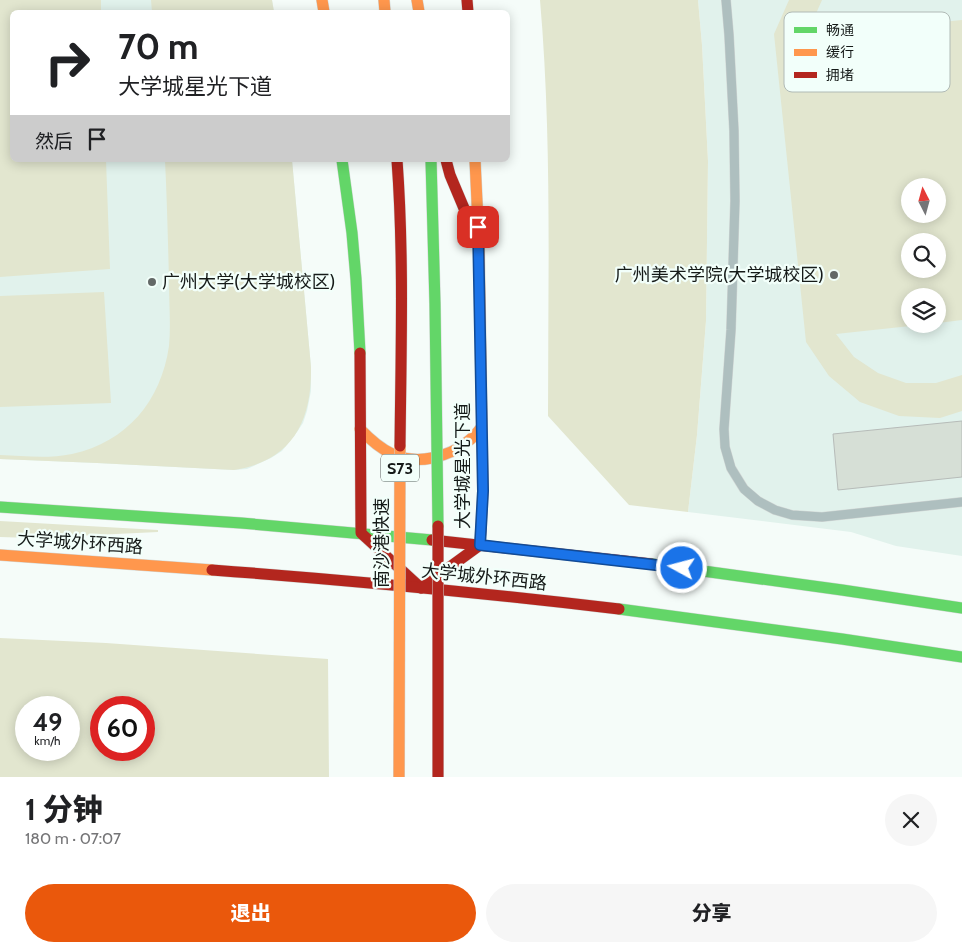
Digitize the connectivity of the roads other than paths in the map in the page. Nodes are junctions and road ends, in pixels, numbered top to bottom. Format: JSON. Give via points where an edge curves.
{"nodes":[{"id":1,"x":726,"y":0,"type":"edge"},
{"id":2,"x":342,"y":162,"type":"edge"},
{"id":3,"x":397,"y":162,"type":"edge"},
{"id":4,"x":431,"y":162,"type":"edge"},
{"id":5,"x":447,"y":162,"type":"edge"},
{"id":6,"x":475,"y":162,"type":"edge"},
{"id":7,"x":479,"y":244,"type":"junction"},
{"id":8,"x":360,"y":428,"type":"junction"},
{"id":9,"x":482,"y":428,"type":"junction"},
{"id":10,"x":962,"y":502,"type":"edge"},
{"id":11,"x":0,"y":507,"type":"edge"},
{"id":12,"x":361,"y":533,"type":"junction"},
{"id":13,"x":480,"y":545,"type":"junction"},
{"id":14,"x":0,"y":555,"type":"edge"},
{"id":15,"x":421,"y":588,"type":"junction"},
{"id":16,"x":962,"y":608,"type":"edge"},
{"id":17,"x":962,"y":657,"type":"edge"},
{"id":18,"x":399,"y":777,"type":"edge"},
{"id":19,"x":438,"y":777,"type":"edge"}],
"edges":[{"from":1,"to":10,"type":"lane","via":[[735,202],[724,429],[731,468],[744,489],[758,501],[799,516]]},
{"from":2,"to":8,"type":"main road","via":[[357,297]]},
{"from":3,"to":18,"type":"main road","name":"南沙港快速","number":"S73","bridge":true,"via":[[401,270]]},
{"from":4,"to":19,"type":"main road","number":"S73","bridge":true,"via":[[439,626]]},
{"from":5,"to":7,"type":"main road"},
{"from":6,"to":7,"type":"main road","name":"大学城星光下道"},
{"from":7,"to":9,"type":"main road","name":"大学城星光下道"},
{"from":8,"to":9,"type":"main road","via":[[379,448],[406,460],[428,460],[449,454]]},
{"from":8,"to":12,"type":"main road"},
{"from":9,"to":13,"type":"main road","name":"大学城星光下道"},
{"from":11,"to":12,"type":"main road","name":"大学城外环西路"},
{"from":12,"to":13,"type":"main road","name":"大学城外环西路"},
{"from":12,"to":15,"type":"main road"},
{"from":13,"to":15,"type":"main road","name":"大学城星光下道"},
{"from":13,"to":16,"type":"main road","name":"大学城外环西路","via":[[621,560]]},
{"from":14,"to":15,"type":"main road","name":"大学城外环西路","via":[[202,568]]},
{"from":15,"to":17,"type":"main road","name":"大学城外环西路","via":[[615,608]]}]}
